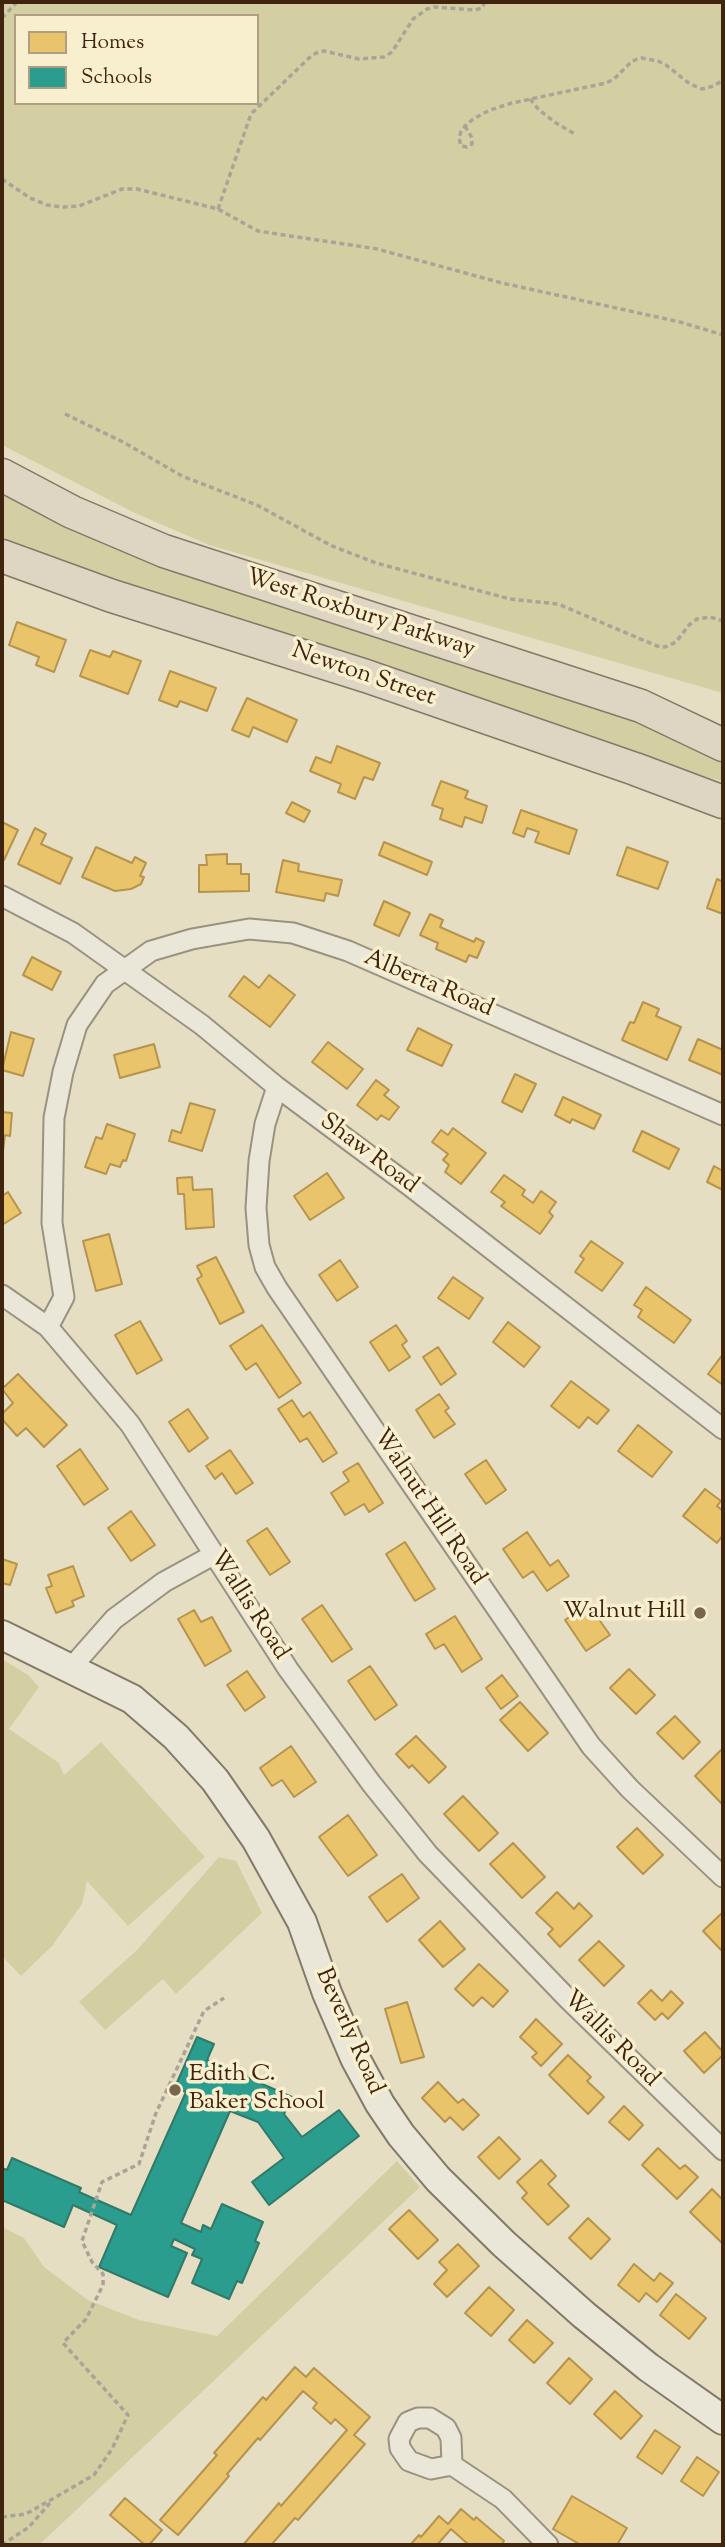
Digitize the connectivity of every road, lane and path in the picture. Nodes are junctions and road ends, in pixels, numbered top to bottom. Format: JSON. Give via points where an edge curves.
{"nodes":[{"id":1,"x":18,"y":2,"type":"edge"},
{"id":2,"x":485,"y":2,"type":"edge"},
{"id":3,"x":2,"y":18,"type":"edge"},
{"id":4,"x":723,"y":80,"type":"edge"},
{"id":5,"x":530,"y":99,"type":"junction"},
{"id":6,"x":465,"y":126,"type":"junction"},
{"id":7,"x":576,"y":134,"type":"dead end"},
{"id":8,"x":2,"y":179,"type":"edge"},
{"id":9,"x":218,"y":209,"type":"junction"},
{"id":10,"x":723,"y":335,"type":"edge"},
{"id":11,"x":65,"y":414,"type":"dead end"},
{"id":12,"x":2,"y":475,"type":"edge"},
{"id":13,"x":2,"y":556,"type":"edge"},
{"id":14,"x":723,"y":621,"type":"edge"},
{"id":15,"x":656,"y":712,"type":"junction"},
{"id":16,"x":723,"y":738,"type":"edge"},
{"id":17,"x":723,"y":745,"type":"edge"},
{"id":18,"x":718,"y":798,"type":"edge"},
{"id":19,"x":2,"y":897,"type":"edge"},
{"id":20,"x":123,"y":970,"type":"junction"},
{"id":21,"x":277,"y":1087,"type":"junction"},
{"id":22,"x":723,"y":1115,"type":"edge"},
{"id":23,"x":2,"y":1295,"type":"edge"},
{"id":24,"x":48,"y":1326,"type":"junction"},
{"id":25,"x":723,"y":1429,"type":"edge"},
{"id":26,"x":215,"y":1554,"type":"junction"},
{"id":27,"x":2,"y":1635,"type":"edge"},
{"id":28,"x":70,"y":1669,"type":"junction"},
{"id":29,"x":723,"y":1877,"type":"edge"},
{"id":30,"x":224,"y":1998,"type":"dead end"},
{"id":31,"x":723,"y":2150,"type":"edge"},
{"id":32,"x":723,"y":2420,"type":"edge"},
{"id":33,"x":452,"y":2465,"type":"dead end"},
{"id":34,"x":51,"y":2502,"type":"junction"},
{"id":35,"x":2,"y":2517,"type":"edge"},
{"id":36,"x":2,"y":2545,"type":"edge"},
{"id":37,"x":548,"y":2545,"type":"edge"}],
"edges":[{"from":1,"to":3,"type":"path"},
{"from":2,"to":9,"type":"path","via":[[475,10],[427,9],[413,19],[384,57],[359,59],[324,51],[309,58],[251,114]]},
{"from":4,"to":5,"type":"path","via":[[702,89],[666,65],[641,58],[607,83]]},
{"from":5,"to":6,"type":"path","via":[[490,110]]},
{"from":5,"to":7,"type":"path","via":[[555,123]]},
{"from":6,"to":6,"type":"path","via":[[472,144],[467,148],[459,138]]},
{"from":8,"to":9,"type":"path","via":[[47,205],[79,206],[122,189],[137,189]]},
{"from":9,"to":10,"type":"path","via":[[258,231],[377,249]]},
{"from":11,"to":14,"type":"path","via":[[182,476],[257,505],[332,546],[376,563],[510,599],[558,604],[657,646],[677,642],[697,619]]},
{"from":12,"to":15,"type":"main road","name":"West Roxbury Parkway","via":[[72,512],[164,551]]},
{"from":13,"to":18,"type":"main road","name":"Newton Street"},
{"from":15,"to":16,"type":"street"},
{"from":15,"to":17,"type":"main road","name":"West Roxbury Parkway"},
{"from":19,"to":20,"type":"street","name":"Shaw Road","via":[[73,933]]},
{"from":20,"to":21,"type":"street","name":"Shaw Road","via":[[202,1025]]},
{"from":20,"to":22,"type":"street","name":"Alberta Road","via":[[151,951],[192,939],[249,929],[293,933],[348,951]]},
{"from":20,"to":24,"type":"street","via":[[105,984],[77,1025],[63,1072],[54,1118],[52,1223],[64,1297]]},
{"from":21,"to":25,"type":"street","name":"Shaw Road"},
{"from":21,"to":29,"type":"street","name":"Walnut Hill Road","via":[[258,1161],[256,1208],[258,1245],[277,1288],[591,1746]]},
{"from":23,"to":24,"type":"street","name":"Wallis Road"},
{"from":24,"to":26,"type":"street","name":"Wallis Road","via":[[130,1424]]},
{"from":26,"to":28,"type":"street","via":[[164,1582],[114,1619]]},
{"from":26,"to":31,"type":"street","name":"Wallis Road","via":[[288,1669],[428,1854]]},
{"from":27,"to":28,"type":"street","name":"Beverly Road"},
{"from":28,"to":32,"type":"street","name":"Beverly Road","via":[[132,1699],[176,1737],[215,1780],[256,1839],[302,1922],[327,1993],[380,2104],[438,2179],[584,2315]]},
{"from":30,"to":34,"type":"path","via":[[204,2011],[156,2113],[139,2164],[102,2182],[82,2241],[103,2274],[103,2285],[86,2319],[63,2343],[128,2415],[94,2475]]},
{"from":33,"to":37,"type":"street","via":[[503,2500]]},
{"from":34,"to":35,"type":"path","via":[[26,2514]]},
{"from":34,"to":36,"type":"path","via":[[29,2527]]}]}
